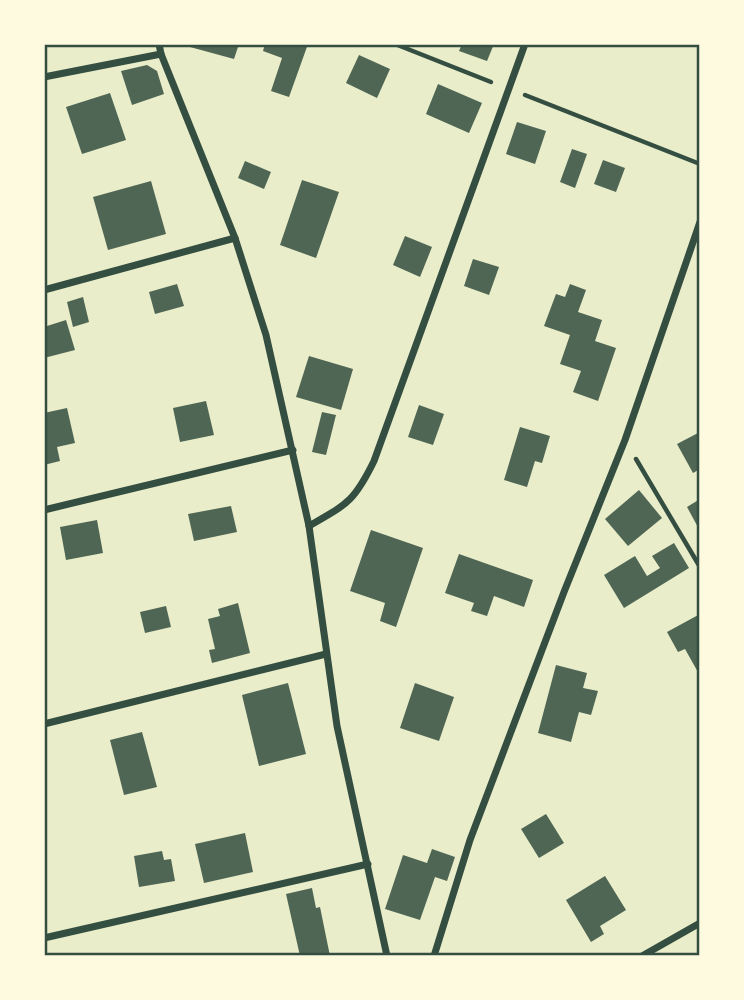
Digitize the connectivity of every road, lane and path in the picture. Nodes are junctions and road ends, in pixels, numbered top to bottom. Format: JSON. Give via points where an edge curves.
{"nodes":[{"id":1,"x":159,"y":44,"type":"edge"},
{"id":2,"x":395,"y":44,"type":"edge"},
{"id":3,"x":525,"y":44,"type":"edge"},
{"id":4,"x":161,"y":54,"type":"junction"},
{"id":5,"x":44,"y":77,"type":"edge"},
{"id":6,"x":508,"y":88,"type":"junction"},
{"id":7,"x":700,"y":164,"type":"edge"},
{"id":8,"x":700,"y":222,"type":"edge"},
{"id":9,"x":235,"y":238,"type":"junction"},
{"id":10,"x":44,"y":289,"type":"edge"},
{"id":11,"x":625,"y":440,"type":"junction"},
{"id":12,"x":293,"y":450,"type":"junction"},
{"id":13,"x":44,"y":510,"type":"edge"},
{"id":14,"x":309,"y":526,"type":"junction"},
{"id":15,"x":700,"y":567,"type":"edge"},
{"id":16,"x":326,"y":654,"type":"junction"},
{"id":17,"x":44,"y":724,"type":"edge"},
{"id":18,"x":368,"y":864,"type":"junction"},
{"id":19,"x":700,"y":923,"type":"edge"},
{"id":20,"x":44,"y":938,"type":"edge"},
{"id":21,"x":387,"y":956,"type":"edge"},
{"id":22,"x":434,"y":956,"type":"edge"},
{"id":23,"x":642,"y":956,"type":"edge"}],
"edges":[{"from":1,"to":4,"type":"street"},
{"from":2,"to":6,"type":"path"},
{"from":3,"to":6,"type":"street"},
{"from":4,"to":5,"type":"street"},
{"from":4,"to":9,"type":"street"},
{"from":6,"to":7,"type":"path"},
{"from":6,"to":14,"type":"street","via":[[374,461],[360,490],[345,506]]},
{"from":8,"to":11,"type":"street"},
{"from":9,"to":10,"type":"street"},
{"from":9,"to":12,"type":"street","via":[[266,335]]},
{"from":11,"to":15,"type":"path"},
{"from":11,"to":22,"type":"street","via":[[470,840]]},
{"from":12,"to":13,"type":"street"},
{"from":12,"to":14,"type":"street"},
{"from":14,"to":16,"type":"street"},
{"from":16,"to":17,"type":"street"},
{"from":16,"to":18,"type":"street"},
{"from":18,"to":20,"type":"street"},
{"from":18,"to":21,"type":"street"},
{"from":19,"to":23,"type":"street"}]}
